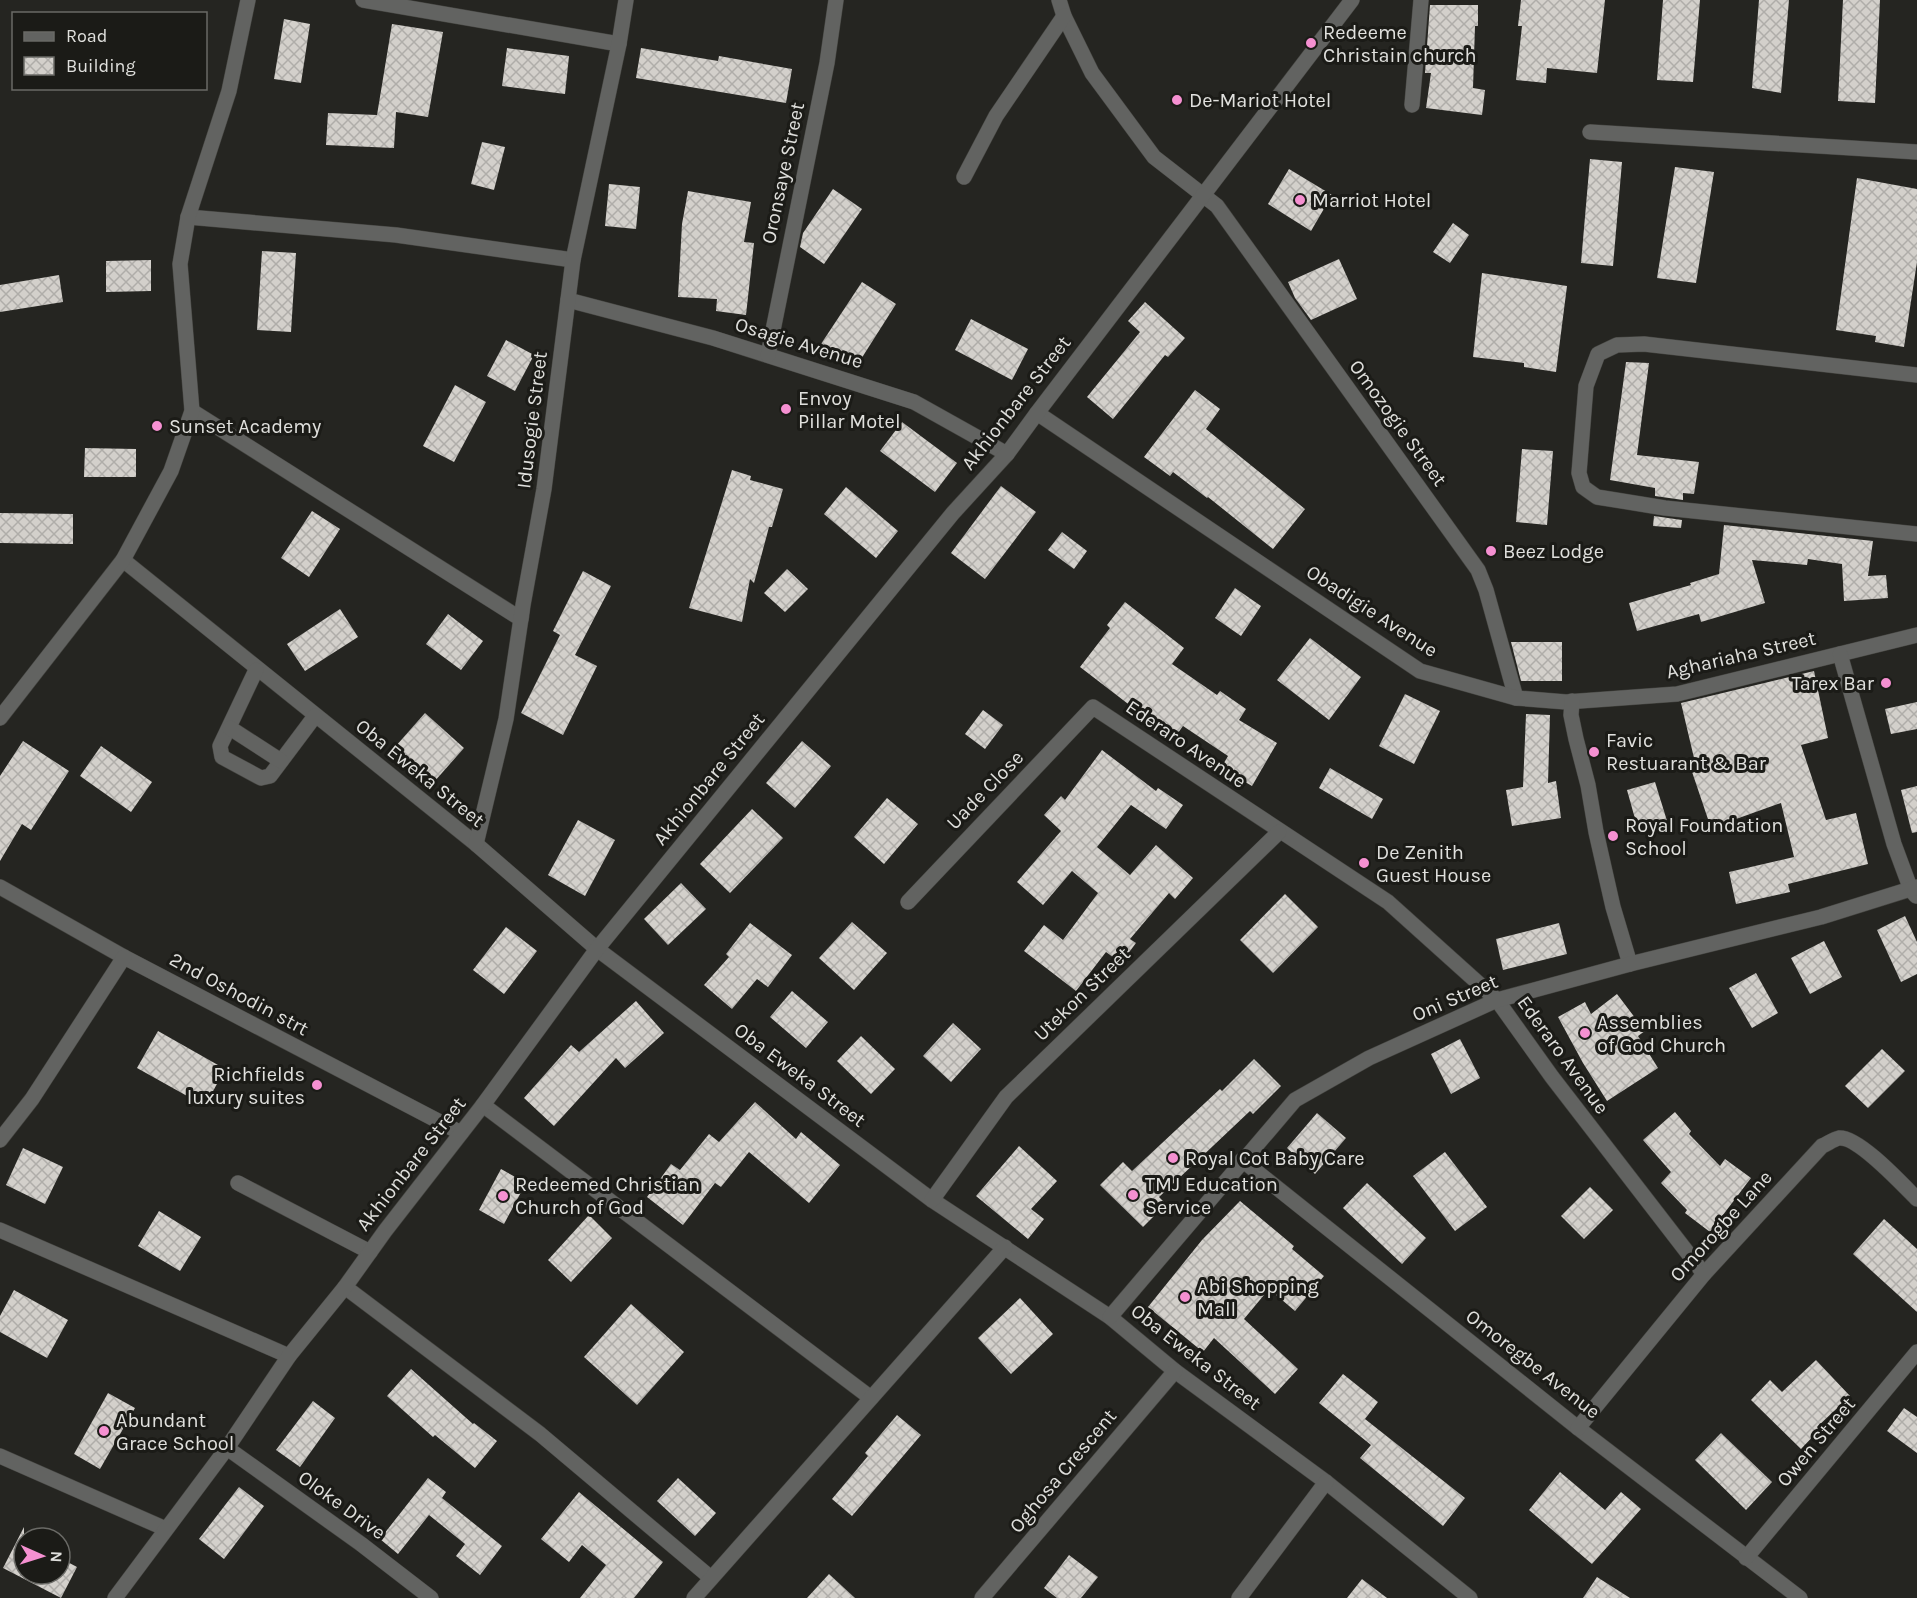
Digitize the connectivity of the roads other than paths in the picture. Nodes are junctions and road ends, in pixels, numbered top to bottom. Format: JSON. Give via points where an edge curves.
{"nodes":[{"id":1,"x":248,"y":0,"type":"edge"},
{"id":2,"x":363,"y":0,"type":"edge"},
{"id":3,"x":626,"y":0,"type":"edge"},
{"id":4,"x":836,"y":0,"type":"edge"},
{"id":5,"x":1059,"y":0,"type":"edge"},
{"id":6,"x":1352,"y":0,"type":"edge"},
{"id":7,"x":1421,"y":0,"type":"edge"},
{"id":8,"x":1064,"y":16,"type":"junction"},
{"id":9,"x":619,"y":44,"type":"junction"},
{"id":10,"x":1412,"y":105,"type":"dead end"},
{"id":11,"x":1590,"y":132,"type":"dead end"},
{"id":12,"x":1917,"y":152,"type":"edge"},
{"id":13,"x":964,"y":177,"type":"dead end"},
{"id":14,"x":1204,"y":194,"type":"junction"},
{"id":15,"x":189,"y":217,"type":"junction"},
{"id":16,"x":573,"y":260,"type":"junction"},
{"id":17,"x":568,"y":300,"type":"junction"},
{"id":18,"x":768,"y":355,"type":"junction"},
{"id":19,"x":1917,"y":375,"type":"edge"},
{"id":20,"x":192,"y":411,"type":"junction"},
{"id":21,"x":1037,"y":413,"type":"junction"},
{"id":22,"x":1007,"y":454,"type":"junction"},
{"id":23,"x":1917,"y":534,"type":"edge"},
{"id":24,"x":123,"y":561,"type":"junction"},
{"id":25,"x":523,"y":605,"type":"junction"},
{"id":26,"x":1917,"y":635,"type":"edge"},
{"id":27,"x":1840,"y":654,"type":"junction"},
{"id":28,"x":256,"y":670,"type":"junction"},
{"id":29,"x":1516,"y":698,"type":"junction"},
{"id":30,"x":1572,"y":701,"type":"junction"},
{"id":31,"x":1093,"y":707,"type":"joint"},
{"id":32,"x":315,"y":716,"type":"junction"},
{"id":33,"x":0,"y":718,"type":"edge"},
{"id":34,"x":230,"y":728,"type":"junction"},
{"id":35,"x":281,"y":760,"type":"junction"},
{"id":36,"x":1279,"y":832,"type":"junction"},
{"id":37,"x":476,"y":844,"type":"junction"},
{"id":38,"x":0,"y":887,"type":"edge"},
{"id":39,"x":1915,"y":891,"type":"edge"},
{"id":40,"x":908,"y":902,"type":"dead end"},
{"id":41,"x":597,"y":949,"type":"junction"},
{"id":42,"x":124,"y":957,"type":"junction"},
{"id":43,"x":1630,"y":964,"type":"junction"},
{"id":44,"x":1497,"y":1000,"type":"junction"},
{"id":45,"x":483,"y":1105,"type":"junction"},
{"id":46,"x":461,"y":1133,"type":"junction"},
{"id":47,"x":0,"y":1140,"type":"edge"},
{"id":48,"x":1242,"y":1160,"type":"junction"},
{"id":49,"x":238,"y":1184,"type":"dead end"},
{"id":50,"x":1917,"y":1199,"type":"edge"},
{"id":51,"x":932,"y":1200,"type":"junction"},
{"id":52,"x":0,"y":1230,"type":"edge"},
{"id":53,"x":1005,"y":1247,"type":"junction"},
{"id":54,"x":370,"y":1252,"type":"junction"},
{"id":55,"x":1704,"y":1274,"type":"junction"},
{"id":56,"x":345,"y":1287,"type":"junction"},
{"id":57,"x":1110,"y":1317,"type":"junction"},
{"id":58,"x":1917,"y":1352,"type":"edge"},
{"id":59,"x":289,"y":1356,"type":"junction"},
{"id":60,"x":1175,"y":1371,"type":"junction"},
{"id":61,"x":871,"y":1398,"type":"junction"},
{"id":62,"x":1578,"y":1428,"type":"junction"},
{"id":63,"x":227,"y":1448,"type":"junction"},
{"id":64,"x":0,"y":1456,"type":"edge"},
{"id":65,"x":1326,"y":1482,"type":"junction"},
{"id":66,"x":166,"y":1529,"type":"junction"},
{"id":67,"x":1746,"y":1558,"type":"junction"},
{"id":68,"x":711,"y":1578,"type":"junction"},
{"id":69,"x":115,"y":1598,"type":"edge"},
{"id":70,"x":430,"y":1598,"type":"edge"},
{"id":71,"x":694,"y":1598,"type":"edge"},
{"id":72,"x":982,"y":1598,"type":"edge"},
{"id":73,"x":1239,"y":1598,"type":"edge"},
{"id":74,"x":1470,"y":1598,"type":"edge"},
{"id":75,"x":1800,"y":1598,"type":"edge"}],
"edges":[{"from":1,"to":15,"type":"street","via":[[229,91]]},
{"from":2,"to":9,"type":"street"},
{"from":3,"to":9,"type":"street","name":"Idusogie Street"},
{"from":4,"to":18,"type":"street","name":"Oronsaye Street","via":[[827,63]]},
{"from":5,"to":8,"type":"street","name":"Omozogie Street"},
{"from":6,"to":14,"type":"street","name":"Akhionbare Street"},
{"from":7,"to":10,"type":"street"},
{"from":8,"to":13,"type":"street","via":[[996,117]]},
{"from":8,"to":14,"type":"street","name":"Omozogie Street","via":[[1092,73],[1154,157]]},
{"from":9,"to":16,"type":"street","name":"Idusogie Street"},
{"from":11,"to":12,"type":"street"},
{"from":14,"to":21,"type":"street","name":"Akhionbare Street"},
{"from":14,"to":29,"type":"street","name":"Omozogie Street","via":[[1217,206],[1478,570]]},
{"from":15,"to":16,"type":"street","via":[[396,235]]},
{"from":15,"to":20,"type":"street","via":[[180,264]]},
{"from":16,"to":17,"type":"street","name":"Idusogie Street"},
{"from":17,"to":18,"type":"street","name":"Osagie Avenue"},
{"from":17,"to":25,"type":"street","name":"Idusogie Street","via":[[544,489]]},
{"from":18,"to":22,"type":"street","name":"Osagie Avenue","via":[[914,402]]},
{"from":19,"to":23,"type":"street","via":[[1644,344],[1617,345],[1598,354],[1586,386],[1579,473],[1583,487],[1597,497],[1665,508]]},
{"from":20,"to":24,"type":"street","via":[[171,471]]},
{"from":20,"to":25,"type":"street","via":[[521,619]]},
{"from":21,"to":22,"type":"street","name":"Akhionbare Street"},
{"from":21,"to":29,"type":"street","name":"Obadigie Avenue","via":[[1420,671]]},
{"from":22,"to":41,"type":"street","name":"Akhionbare Street","via":[[954,513]]},
{"from":24,"to":28,"type":"street","name":"Oba Eweka Street"},
{"from":24,"to":33,"type":"street"},
{"from":25,"to":37,"type":"street","name":"Idusogie Street","via":[[506,719]]},
{"from":26,"to":27,"type":"street","name":"Aghariaha Street"},
{"from":27,"to":30,"type":"street","name":"Aghariaha Street","via":[[1677,694]]},
{"from":27,"to":39,"type":"street","via":[[1894,844]]},
{"from":28,"to":32,"type":"street","name":"Oba Eweka Street"},
{"from":28,"to":34,"type":"street"},
{"from":29,"to":30,"type":"street","name":"Obadigie Avenue"},
{"from":30,"to":43,"type":"street","via":[[1571,715],[1596,832]]},
{"from":31,"to":36,"type":"street","name":"Ederaro Avenue"},
{"from":31,"to":40,"type":"street","name":"Uade Close"},
{"from":32,"to":35,"type":"street"},
{"from":32,"to":37,"type":"street","name":"Oba Eweka Street"},
{"from":34,"to":35,"type":"street"},
{"from":34,"to":35,"type":"street","via":[[220,746],[222,756],[261,778],[270,776]]},
{"from":36,"to":44,"type":"street","name":"Ederaro Avenue","via":[[1388,902]]},
{"from":36,"to":51,"type":"street","name":"Utekon Street","via":[[1006,1097]]},
{"from":37,"to":41,"type":"street","name":"Oba Eweka Street"},
{"from":38,"to":42,"type":"street","name":"2nd Oshodin strt"},
{"from":39,"to":43,"type":"street","name":"Oni Street"},
{"from":41,"to":45,"type":"street","name":"Akhionbare Street"},
{"from":41,"to":51,"type":"street","name":"Oba Eweka Street"},
{"from":42,"to":46,"type":"street","name":"2nd Oshodin strt"},
{"from":42,"to":47,"type":"street","via":[[32,1099]]},
{"from":43,"to":44,"type":"street","name":"Oni Street"},
{"from":44,"to":48,"type":"street","name":"Oni Street","via":[[1370,1058],[1295,1100]]},
{"from":44,"to":55,"type":"street","name":"Ederaro Avenue","via":[[1593,1133]]},
{"from":45,"to":46,"type":"street","name":"Akhionbare Street"},
{"from":45,"to":61,"type":"street"},
{"from":46,"to":54,"type":"street","name":"Akhionbare Street"},
{"from":48,"to":57,"type":"street","name":"Oni Street"},
{"from":48,"to":62,"type":"street","name":"Omoregbe Avenue"},
{"from":49,"to":54,"type":"street"},
{"from":50,"to":55,"type":"street","name":"Omorogbe Lane","via":[[1867,1151],[1840,1138],[1822,1146]]},
{"from":51,"to":53,"type":"street","name":"Oba Eweka Street"},
{"from":52,"to":59,"type":"street"},
{"from":53,"to":57,"type":"street","name":"Oba Eweka Street"},
{"from":53,"to":61,"type":"street"},
{"from":54,"to":56,"type":"street","name":"Akhionbare Street"},
{"from":55,"to":62,"type":"street","name":"Omorogbe Lane"},
{"from":56,"to":59,"type":"street","name":"Akhionbare Street"},
{"from":56,"to":68,"type":"street","via":[[540,1434]]},
{"from":57,"to":60,"type":"street","name":"Oba Eweka Street"},
{"from":58,"to":67,"type":"street","name":"Owen Street"},
{"from":59,"to":63,"type":"street","name":"Akhionbare Street"},
{"from":60,"to":65,"type":"street","name":"Oba Eweka Street"},
{"from":60,"to":72,"type":"street","name":"Oghosa Crescent"},
{"from":61,"to":68,"type":"street"},
{"from":62,"to":67,"type":"street","name":"Omoregbe Avenue"},
{"from":63,"to":66,"type":"street","name":"Akhionbare Street"},
{"from":63,"to":70,"type":"street","name":"Oloke Drive"},
{"from":64,"to":66,"type":"street"},
{"from":65,"to":73,"type":"street"},
{"from":65,"to":74,"type":"street","name":"Oba Eweka Street"},
{"from":66,"to":69,"type":"street","name":"Akhionbare Street"},
{"from":67,"to":75,"type":"street","name":"Omoregbe Avenue"},
{"from":68,"to":71,"type":"street"}]}
